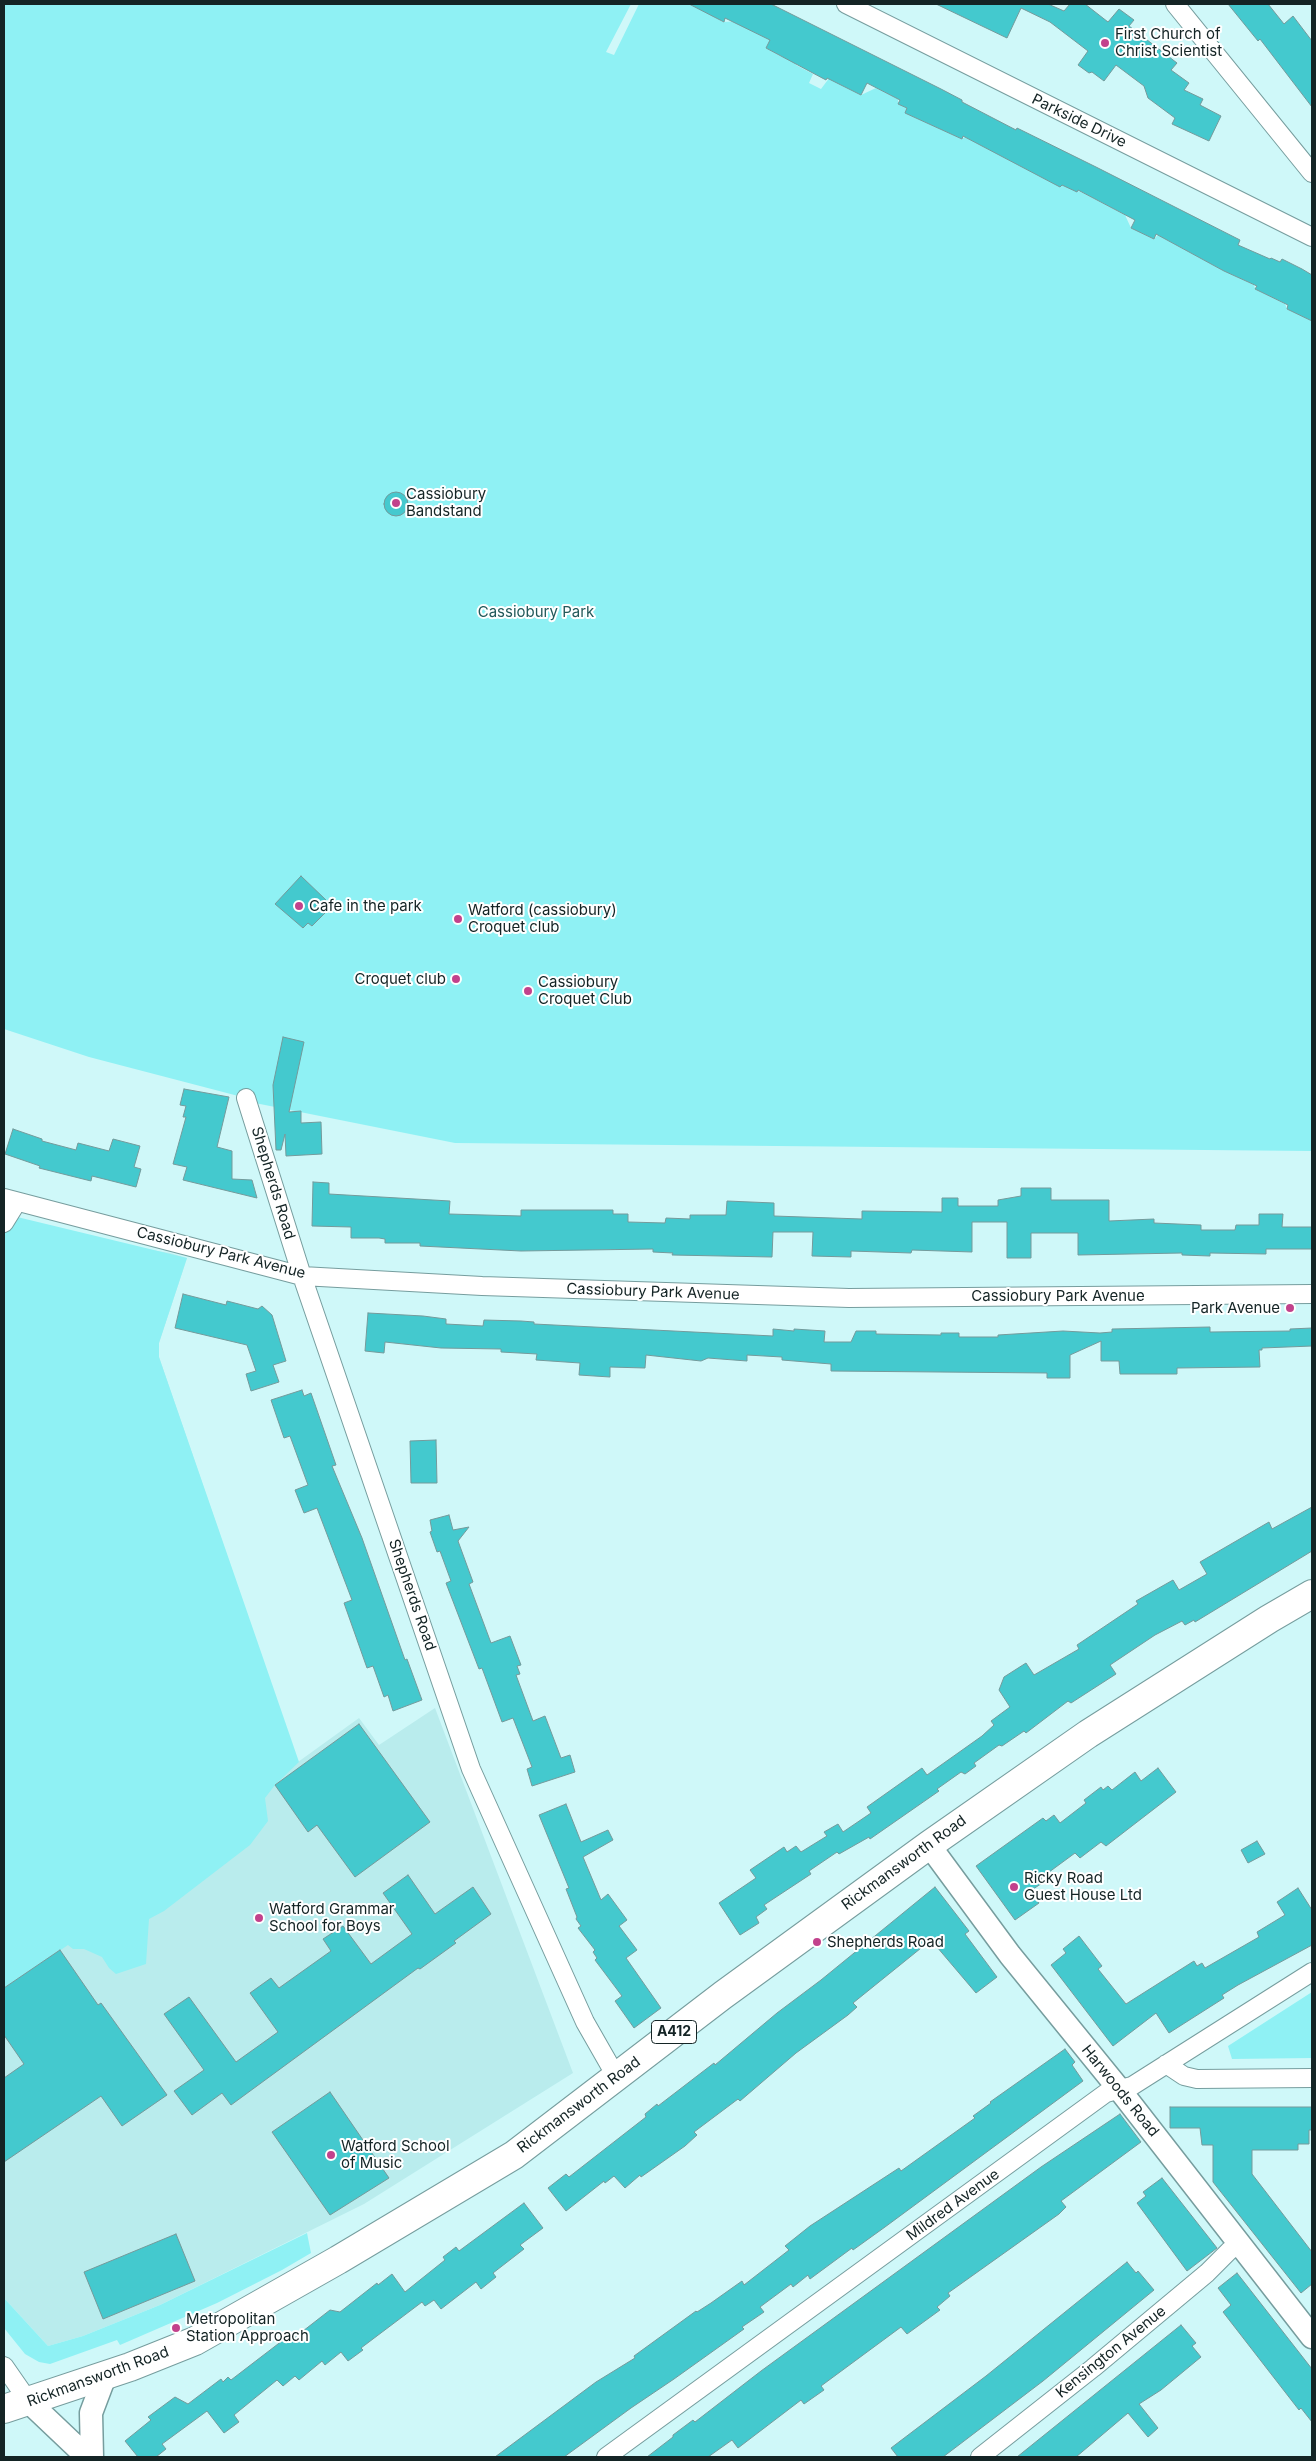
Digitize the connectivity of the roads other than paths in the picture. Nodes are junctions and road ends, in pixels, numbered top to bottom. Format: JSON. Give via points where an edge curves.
{"nodes":[{"id":1,"x":846,"y":4,"type":"edge"},
{"id":2,"x":1175,"y":4,"type":"edge"},
{"id":3,"x":1312,"y":173,"type":"edge"},
{"id":4,"x":1312,"y":237,"type":"edge"},
{"id":5,"x":246,"y":1098,"type":"dead end"},
{"id":6,"x":11,"y":1200,"type":"edge"},
{"id":7,"x":4,"y":1223,"type":"edge"},
{"id":8,"x":302,"y":1276,"type":"junction"},
{"id":9,"x":1312,"y":1294,"type":"edge"},
{"id":10,"x":1312,"y":1594,"type":"edge"},
{"id":11,"x":929,"y":1845,"type":"junction"},
{"id":12,"x":1312,"y":1972,"type":"edge"},
{"id":13,"x":1166,"y":2064,"type":"junction"},
{"id":14,"x":618,"y":2075,"type":"junction"},
{"id":15,"x":1312,"y":2078,"type":"edge"},
{"id":16,"x":1119,"y":2089,"type":"junction"},
{"id":17,"x":1240,"y":2243,"type":"junction"},
{"id":18,"x":1312,"y":2337,"type":"edge"},
{"id":19,"x":4,"y":2366,"type":"edge"},
{"id":20,"x":105,"y":2376,"type":"junction"},
{"id":21,"x":16,"y":2406,"type":"edge"},
{"id":22,"x":87,"y":2457,"type":"edge"},
{"id":23,"x":92,"y":2457,"type":"edge"},
{"id":24,"x":606,"y":2457,"type":"edge"},
{"id":25,"x":980,"y":2457,"type":"edge"}],
"edges":[{"from":1,"to":4,"type":"street","name":"Parkside Drive"},
{"from":2,"to":3,"type":"street"},
{"from":5,"to":8,"type":"street","name":"Shepherds Road"},
{"from":6,"to":7,"type":"street"},
{"from":6,"to":8,"type":"street","name":"Cassiobury Park Avenue"},
{"from":8,"to":9,"type":"street","name":"Cassiobury Park Avenue","via":[[482,1286],[849,1298]]},
{"from":8,"to":14,"type":"street","name":"Shepherds Road","via":[[471,1769],[585,2022]]},
{"from":10,"to":11,"type":"main road","name":"Rickmansworth Road","number":"A412","via":[[1088,1734]]},
{"from":11,"to":14,"type":"main road","name":"Rickmansworth Road","number":"A412"},
{"from":11,"to":16,"type":"street","name":"Harwoods Road","via":[[1010,1955]]},
{"from":12,"to":13,"type":"street","name":"Mildred Avenue"},
{"from":13,"to":15,"type":"street","via":[[1184,2076],[1197,2079]]},
{"from":13,"to":16,"type":"street","name":"Mildred Avenue","via":[[1132,2086]]},
{"from":14,"to":20,"type":"main road","name":"Rickmansworth Road","number":"A412","via":[[514,2155],[354,2252],[195,2341]]},
{"from":16,"to":17,"type":"street","name":"Harwoods Road"},
{"from":16,"to":24,"type":"street","name":"Mildred Avenue","via":[[1106,2093]]},
{"from":17,"to":18,"type":"street","name":"Harwoods Road"},
{"from":17,"to":25,"type":"street","name":"Kensington Avenue","via":[[1208,2273]]},
{"from":19,"to":21,"type":"street"},
{"from":20,"to":21,"type":"main road","name":"Rickmansworth Road","number":"A412"},
{"from":20,"to":23,"type":"street","via":[[91,2413]]},
{"from":21,"to":22,"type":"street"}]}
